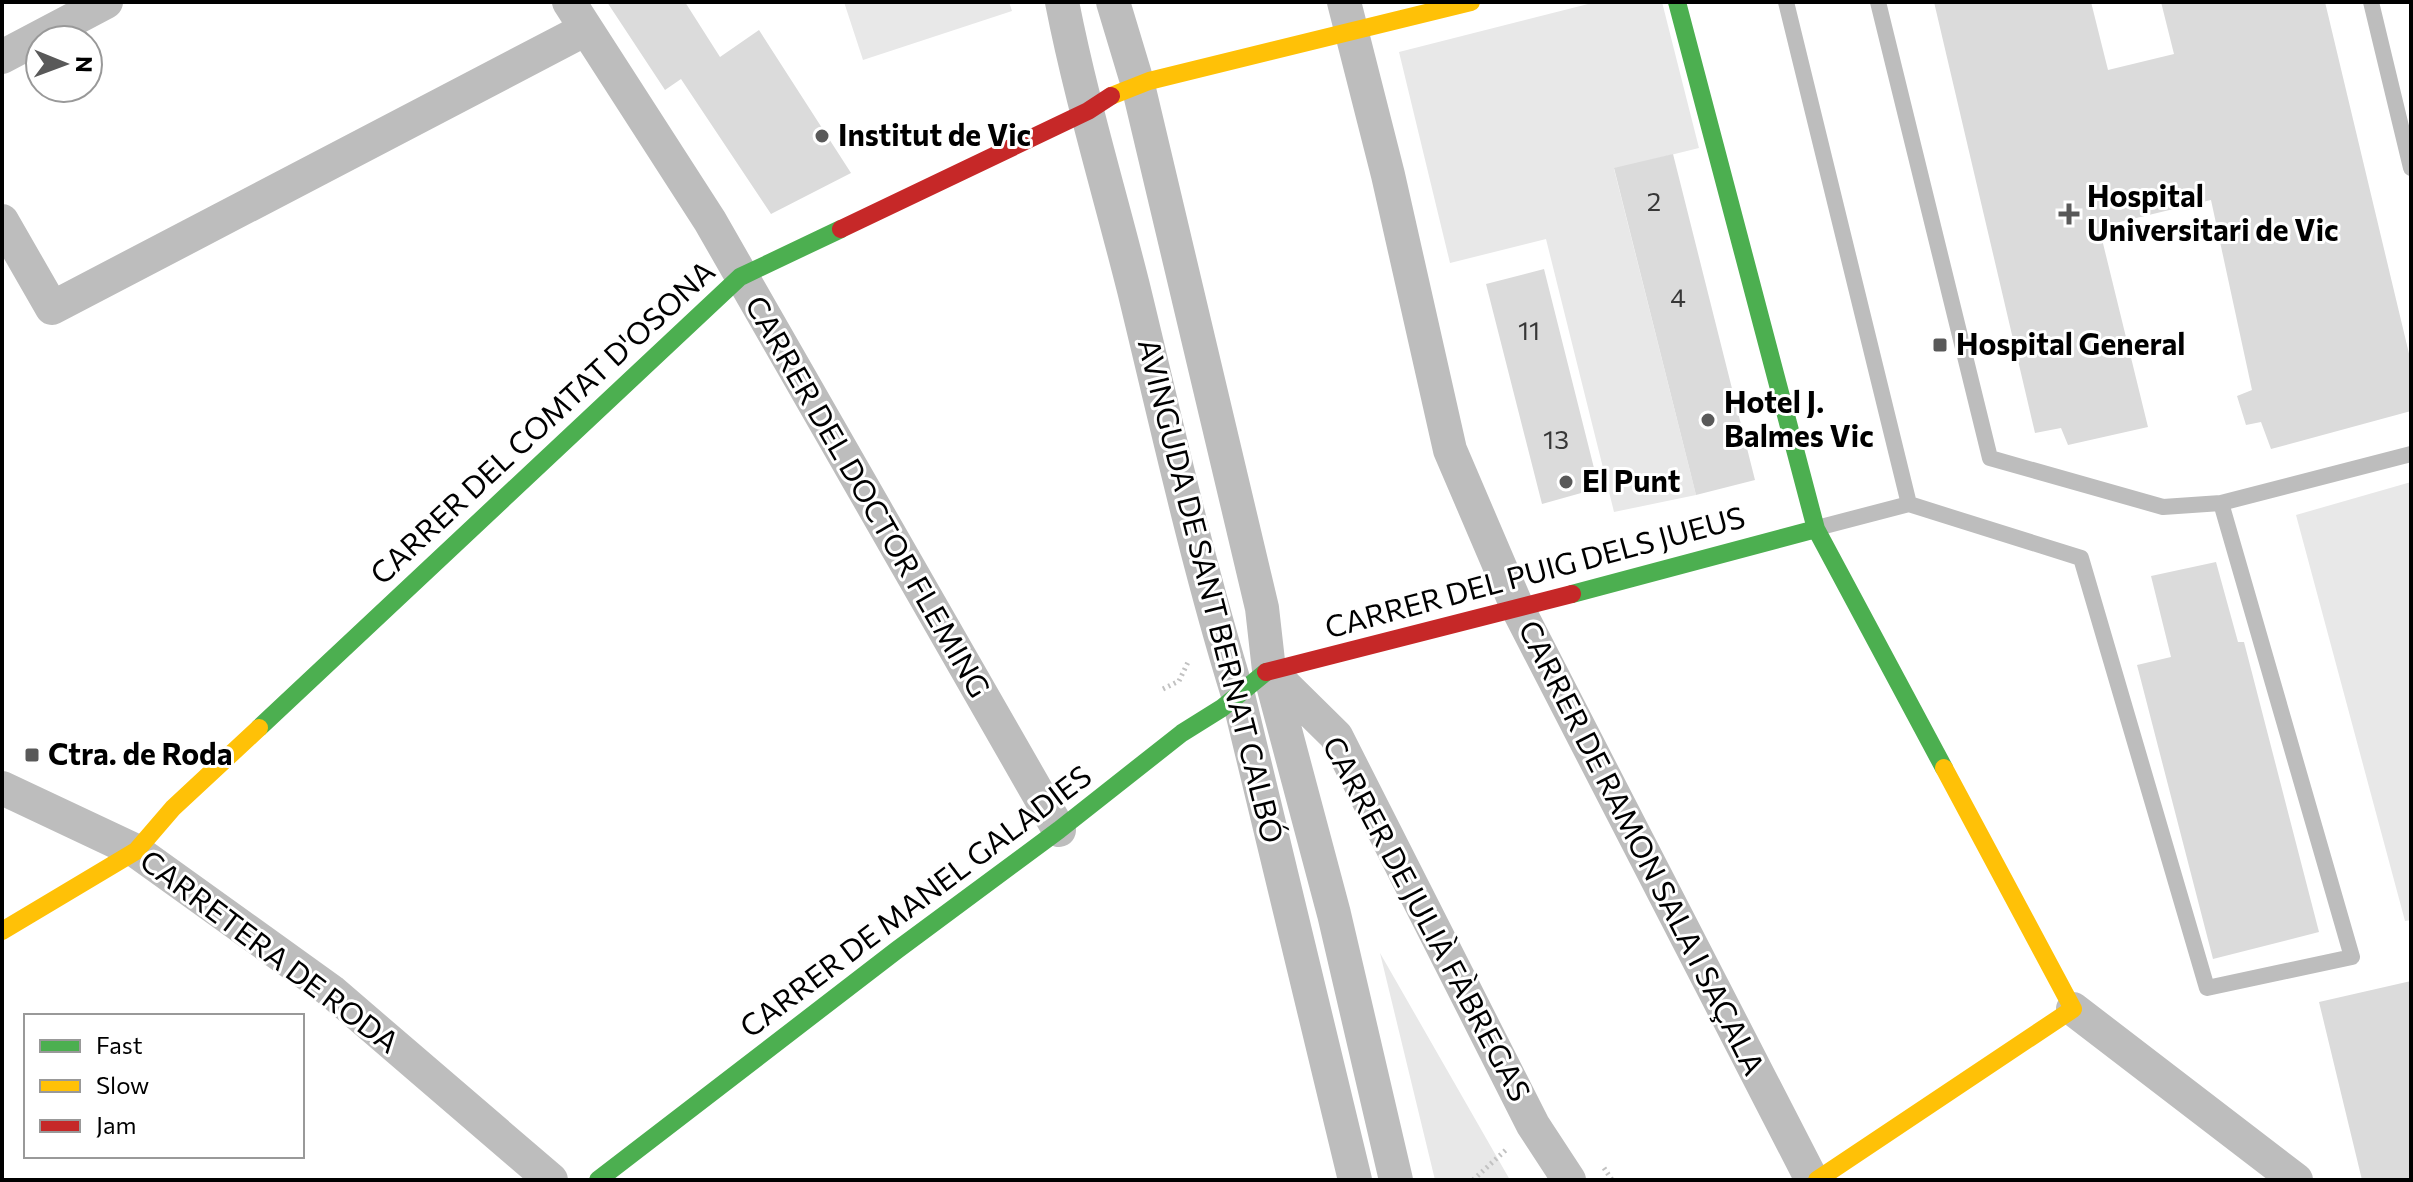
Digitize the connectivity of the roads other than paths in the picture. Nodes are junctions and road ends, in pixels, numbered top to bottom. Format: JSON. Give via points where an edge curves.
{"nodes":[{"id":1,"x":106,"y":2,"type":"edge"},
{"id":2,"x":1062,"y":2,"type":"edge"},
{"id":3,"x":1113,"y":2,"type":"edge"},
{"id":4,"x":1471,"y":2,"type":"edge"},
{"id":5,"x":1677,"y":2,"type":"edge"},
{"id":6,"x":1786,"y":2,"type":"edge"},
{"id":7,"x":1878,"y":2,"type":"edge"},
{"id":8,"x":2371,"y":2,"type":"edge"},
{"id":9,"x":577,"y":15,"type":"edge"},
{"id":10,"x":1347,"y":17,"type":"edge"},
{"id":11,"x":2,"y":57,"type":"edge"},
{"id":12,"x":1138,"y":85,"type":"junction"},
{"id":13,"x":1088,"y":111,"type":"junction"},
{"id":14,"x":2411,"y":168,"type":"edge"},
{"id":15,"x":2,"y":221,"type":"edge"},
{"id":16,"x":740,"y":277,"type":"junction"},
{"id":17,"x":2411,"y":454,"type":"edge"},
{"id":18,"x":2221,"y":503,"type":"junction"},
{"id":19,"x":1909,"y":504,"type":"junction"},
{"id":20,"x":1816,"y":529,"type":"junction"},
{"id":21,"x":1518,"y":609,"type":"junction"},
{"id":22,"x":1269,"y":670,"type":"junction"},
{"id":23,"x":1238,"y":695,"type":"junction"},
{"id":24,"x":2,"y":788,"type":"edge"},
{"id":25,"x":1059,"y":830,"type":"junction"},
{"id":26,"x":136,"y":851,"type":"junction"},
{"id":27,"x":2,"y":931,"type":"edge"},
{"id":28,"x":2073,"y":1009,"type":"junction"},
{"id":29,"x":551,"y":1180,"type":"edge"},
{"id":30,"x":598,"y":1180,"type":"edge"},
{"id":31,"x":1355,"y":1180,"type":"edge"},
{"id":32,"x":1396,"y":1180,"type":"edge"},
{"id":33,"x":1569,"y":1180,"type":"edge"},
{"id":34,"x":1814,"y":1180,"type":"edge"},
{"id":35,"x":2296,"y":1180,"type":"edge"}],
"edges":[{"from":1,"to":11,"type":"street"},
{"from":2,"to":13,"type":"street","name":"AVINGUDA DE SANT BERNAT CALBÓ"},
{"from":3,"to":12,"type":"street","name":"AVINGUDA DE SANT BERNAT CALBÓ"},
{"from":4,"to":10,"type":"street","name":"CARRER DEL COMTAT D'OSONA"},
{"from":5,"to":20,"type":"street"},
{"from":6,"to":19,"type":"lane"},
{"from":7,"to":18,"type":"lane","via":[[1990,458],[2163,507]]},
{"from":8,"to":14,"type":"lane"},
{"from":9,"to":15,"type":"street","via":[[52,308]]},
{"from":9,"to":16,"type":"street","name":"CARRER DEL DOCTOR FLEMING","via":[[710,221]]},
{"from":10,"to":12,"type":"street","name":"CARRER DEL COMTAT D'OSONA"},
{"from":10,"to":21,"type":"street","name":"CARRER DE RAMON SALA I SAÇALA","via":[[1450,450]]},
{"from":12,"to":13,"type":"street","name":"CARRER DEL COMTAT D'OSONA"},
{"from":12,"to":22,"type":"street","name":"AVINGUDA DE SANT BERNAT CALBÓ","via":[[1262,608]]},
{"from":13,"to":16,"type":"street","name":"CARRER DEL COMTAT D'OSONA"},
{"from":13,"to":23,"type":"street","name":"AVINGUDA DE SANT BERNAT CALBÓ"},
{"from":16,"to":25,"type":"street","name":"CARRER DEL DOCTOR FLEMING"},
{"from":16,"to":26,"type":"street","name":"CARRER DEL COMTAT D'OSONA","via":[[173,808]]},
{"from":17,"to":18,"type":"lane"},
{"from":18,"to":19,"type":"lane","via":[[2352,957],[2207,988],[2081,558]]},
{"from":19,"to":20,"type":"lane"},
{"from":20,"to":21,"type":"street","name":"CARRER DEL PUIG DELS JUEUS"},
{"from":20,"to":28,"type":"street"},
{"from":21,"to":22,"type":"street","name":"CARRER DEL PUIG DELS JUEUS"},
{"from":21,"to":34,"type":"street","name":"CARRER DE RAMON SALA I SAÇALA"},
{"from":22,"to":23,"type":"street","name":"CARRER DE MANEL GALADIES"},
{"from":22,"to":32,"type":"street","name":"AVINGUDA DE SANT BERNAT CALBÓ","via":[[1334,914]]},
{"from":22,"to":33,"type":"street","name":"CARRER DE JULIÀ FÀBREGAS","via":[[1336,736],[1533,1125]]},
{"from":23,"to":25,"type":"street","name":"CARRER DE MANEL GALADIES"},
{"from":23,"to":31,"type":"street","name":"AVINGUDA DE SANT BERNAT CALBÓ"},
{"from":24,"to":26,"type":"street","name":"CARRETERA DE RODA"},
{"from":25,"to":30,"type":"street","name":"CARRER DE MANEL GALADIES"},
{"from":26,"to":27,"type":"street","name":"CARRER DEL COMTAT D'OSONA"},
{"from":26,"to":29,"type":"street","name":"CARRETERA DE RODA","via":[[331,991]]},
{"from":28,"to":34,"type":"street"},
{"from":28,"to":35,"type":"street"}]}
